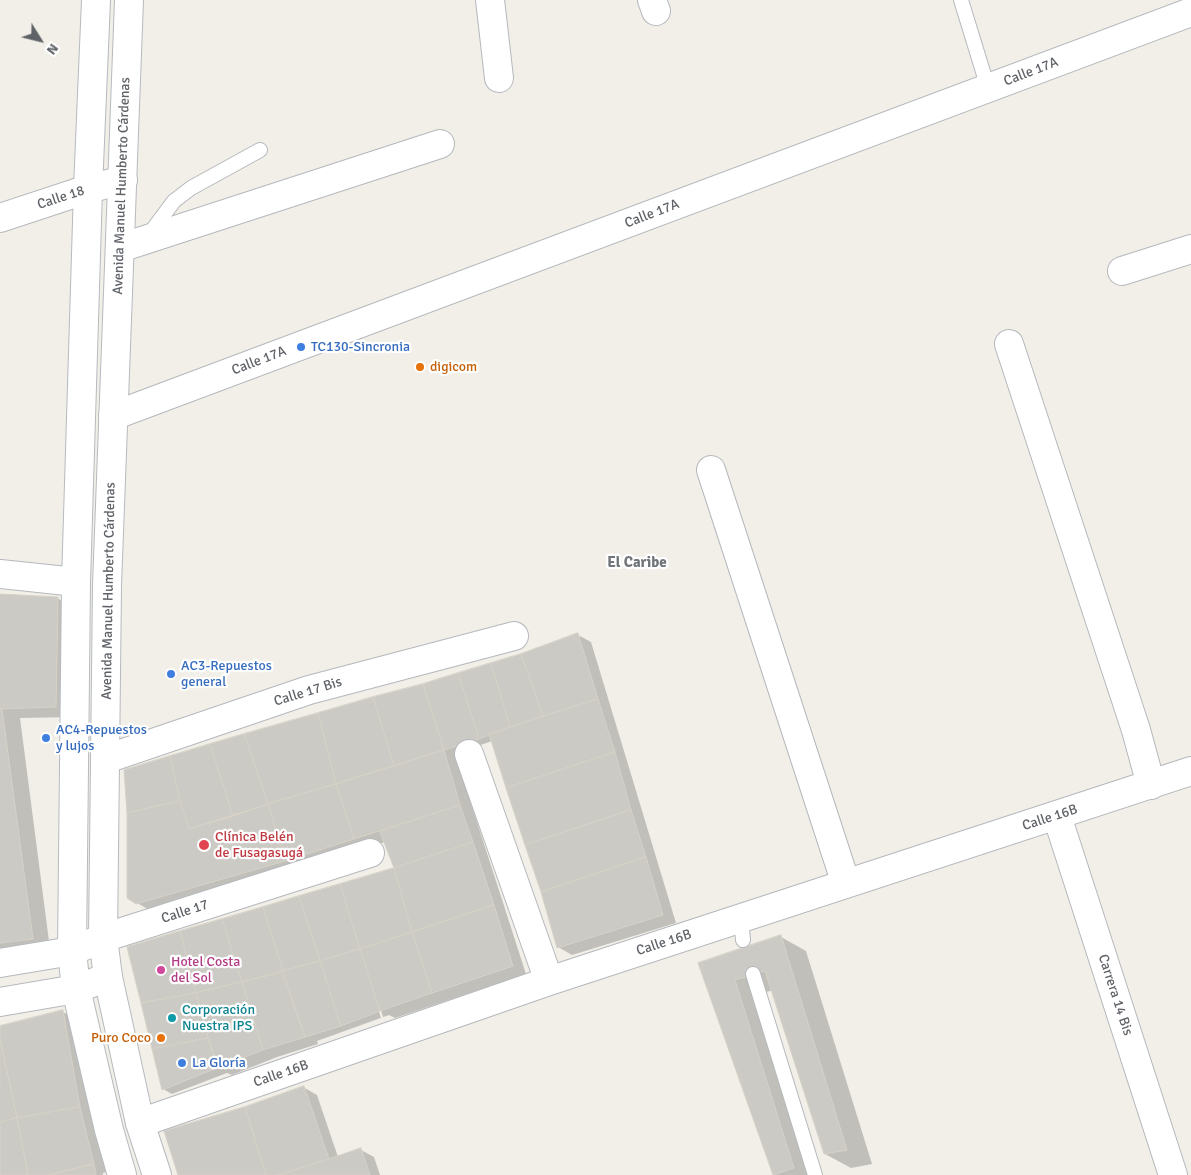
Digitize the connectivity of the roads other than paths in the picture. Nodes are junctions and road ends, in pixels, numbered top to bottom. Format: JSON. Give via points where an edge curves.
{"nodes":[{"id":1,"x":96,"y":0,"type":"edge"},
{"id":2,"x":129,"y":0,"type":"edge"},
{"id":3,"x":490,"y":0,"type":"edge"},
{"id":4,"x":961,"y":0,"type":"edge"},
{"id":5,"x":1191,"y":12,"type":"edge"},
{"id":6,"x":499,"y":78,"type":"dead end"},
{"id":7,"x":988,"y":88,"type":"junction"},
{"id":8,"x":440,"y":144,"type":"dead end"},
{"id":9,"x":260,"y":150,"type":"dead end"},
{"id":10,"x":123,"y":180,"type":"junction"},
{"id":11,"x":88,"y":189,"type":"junction"},
{"id":12,"x":0,"y":218,"type":"edge"},
{"id":13,"x":145,"y":239,"type":"junction"},
{"id":14,"x":120,"y":248,"type":"junction"},
{"id":15,"x":1191,"y":249,"type":"edge"},
{"id":16,"x":1122,"y":271,"type":"dead end"},
{"id":17,"x":1009,"y":344,"type":"dead end"},
{"id":18,"x":113,"y":416,"type":"junction"},
{"id":19,"x":711,"y":470,"type":"dead end"},
{"id":20,"x":0,"y":574,"type":"edge"},
{"id":21,"x":76,"y":582,"type":"junction"},
{"id":22,"x":514,"y":636,"type":"dead end"},
{"id":23,"x":469,"y":754,"type":"dead end"},
{"id":24,"x":106,"y":759,"type":"junction"},
{"id":25,"x":1191,"y":771,"type":"edge"},
{"id":26,"x":1151,"y":785,"type":"junction"},
{"id":27,"x":1057,"y":816,"type":"junction"},
{"id":28,"x":370,"y":853,"type":"dead end"},
{"id":29,"x":846,"y":884,"type":"junction"},
{"id":30,"x":103,"y":938,"type":"junction"},
{"id":31,"x":72,"y":951,"type":"junction"},
{"id":32,"x":0,"y":963,"type":"edge"},
{"id":33,"x":753,"y":974,"type":"dead end"},
{"id":34,"x":108,"y":977,"type":"junction"},
{"id":35,"x":549,"y":981,"type":"junction"},
{"id":36,"x":76,"y":989,"type":"junction"},
{"id":37,"x":0,"y":1002,"type":"edge"},
{"id":38,"x":140,"y":1122,"type":"junction"},
{"id":39,"x":122,"y":1175,"type":"edge"},
{"id":40,"x":157,"y":1175,"type":"edge"},
{"id":41,"x":815,"y":1175,"type":"edge"},
{"id":42,"x":1173,"y":1175,"type":"edge"}],
"edges":[{"from":1,"to":11,"type":"street"},
{"from":2,"to":10,"type":"street","name":"Avenida Manuel Humberto Cárdenas"},
{"from":3,"to":6,"type":"street"},
{"from":4,"to":7,"type":"lane"},
{"from":5,"to":7,"type":"street","name":"Calle 17A"},
{"from":7,"to":18,"type":"street","name":"Calle 17A"},
{"from":8,"to":13,"type":"street"},
{"from":9,"to":13,"type":"lane","via":[[191,188],[174,201]]},
{"from":10,"to":11,"type":"street","name":"Calle 18"},
{"from":10,"to":14,"type":"street","name":"Avenida Manuel Humberto Cárdenas"},
{"from":11,"to":12,"type":"street","name":"Calle 18"},
{"from":11,"to":21,"type":"street"},
{"from":13,"to":14,"type":"street"},
{"from":14,"to":18,"type":"street","name":"Avenida Manuel Humberto Cárdenas"},
{"from":15,"to":16,"type":"street"},
{"from":17,"to":26,"type":"street","via":[[1136,730]]},
{"from":18,"to":24,"type":"street","name":"Avenida Manuel Humberto Cárdenas","via":[[107,586]]},
{"from":19,"to":29,"type":"street"},
{"from":20,"to":21,"type":"street"},
{"from":21,"to":31,"type":"street"},
{"from":22,"to":24,"type":"street","name":"Calle 17 Bis","via":[[309,690]]},
{"from":23,"to":35,"type":"street"},
{"from":24,"to":30,"type":"street","name":"Avenida Manuel Humberto Cárdenas"},
{"from":25,"to":26,"type":"street","name":"Calle 16B"},
{"from":26,"to":27,"type":"street","name":"Calle 16B"},
{"from":27,"to":29,"type":"street","name":"Calle 16B"},
{"from":27,"to":42,"type":"street","name":"Carrera 14 Bis"},
{"from":28,"to":30,"type":"street","name":"Calle 17"},
{"from":29,"to":35,"type":"street","name":"Calle 16B","via":[[742,929]]},
{"from":30,"to":31,"type":"street","name":"Calle 17"},
{"from":30,"to":34,"type":"street","name":"Avenida Manuel Humberto Cárdenas"},
{"from":31,"to":32,"type":"street","name":"Calle 17"},
{"from":31,"to":36,"type":"street"},
{"from":33,"to":41,"type":"lane"},
{"from":34,"to":36,"type":"street"},
{"from":34,"to":38,"type":"street","name":"Avenida Manuel Humberto Cárdenas"},
{"from":35,"to":38,"type":"street","name":"Calle 16B"},
{"from":36,"to":37,"type":"street"},
{"from":36,"to":39,"type":"street"},
{"from":38,"to":40,"type":"street","name":"Avenida Manuel Humberto Cárdenas"}]}
